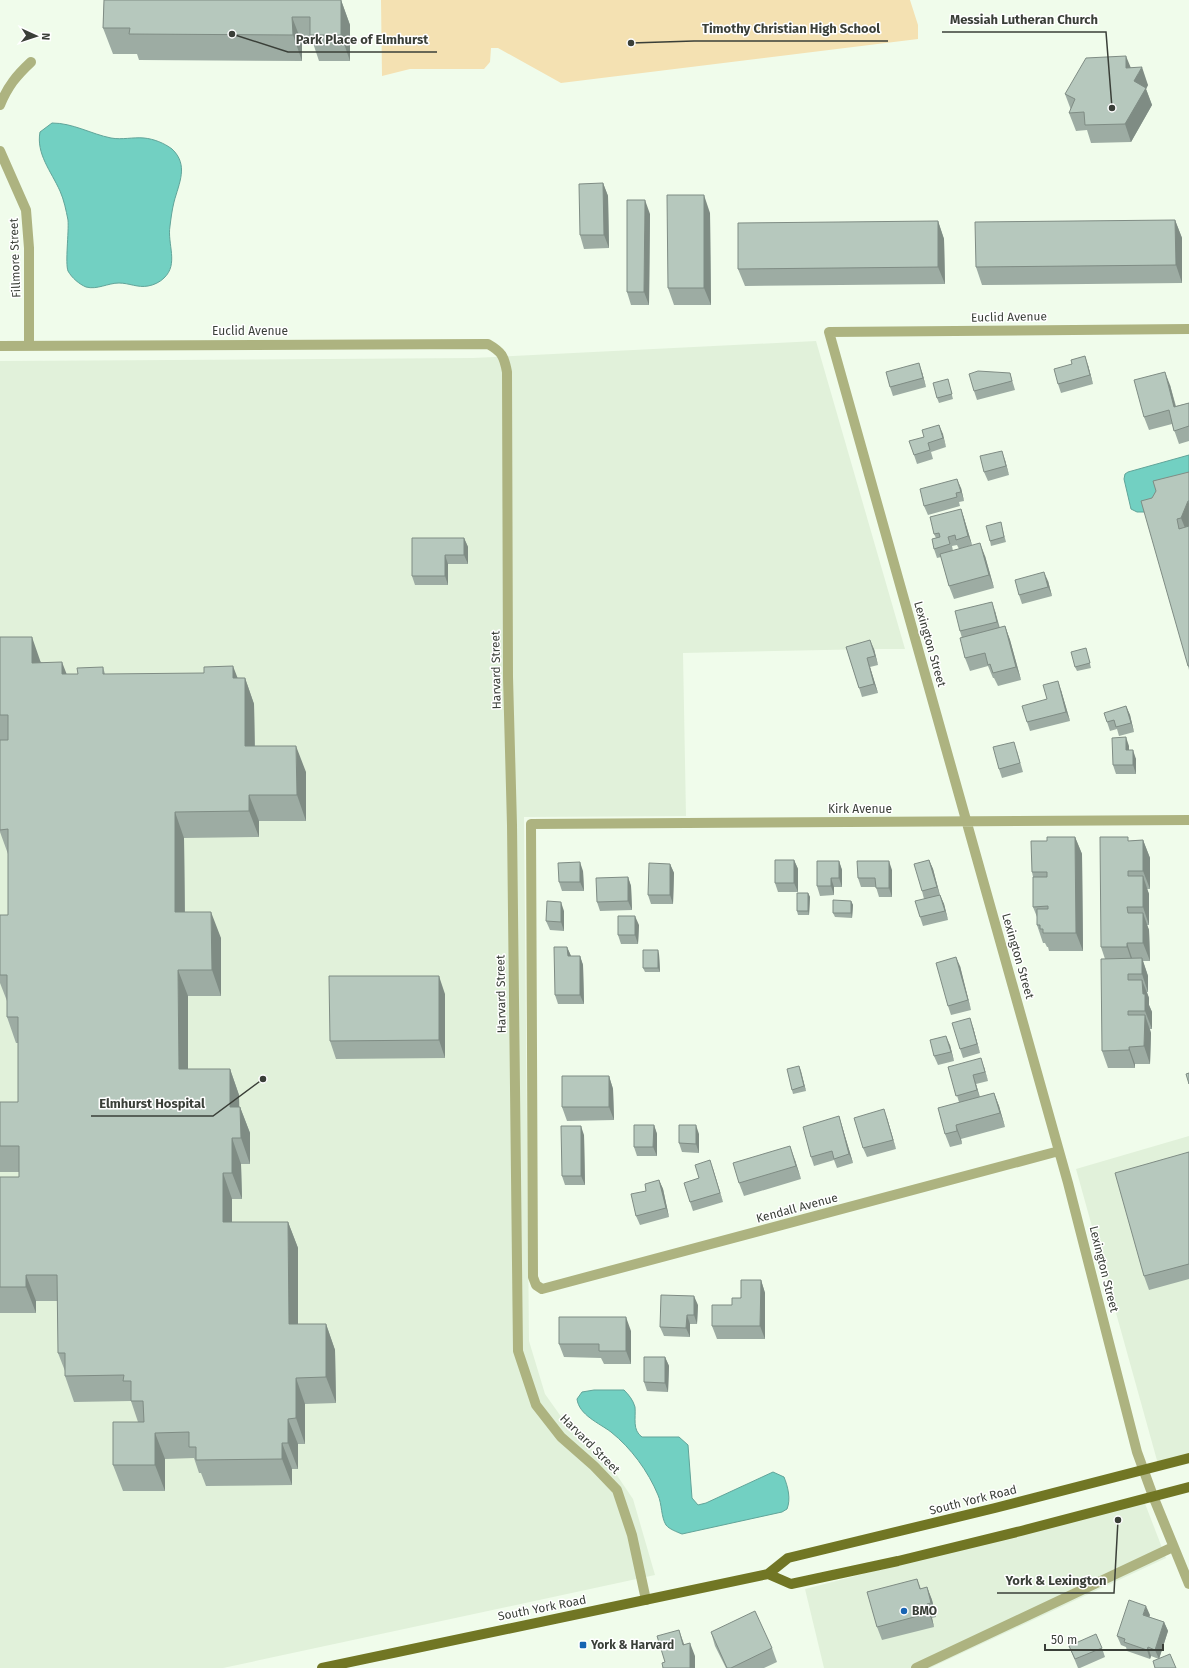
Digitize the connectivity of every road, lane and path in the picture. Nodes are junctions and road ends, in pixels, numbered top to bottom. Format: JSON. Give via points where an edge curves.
{"nodes":[{"id":1,"x":31,"y":62,"type":"dead end"},
{"id":2,"x":0,"y":105,"type":"edge"},
{"id":3,"x":0,"y":151,"type":"edge"},
{"id":4,"x":1189,"y":329,"type":"edge"},
{"id":5,"x":829,"y":332,"type":"joint"},
{"id":6,"x":29,"y":345,"type":"junction"},
{"id":7,"x":0,"y":346,"type":"edge"},
{"id":8,"x":498,"y":350,"type":"joint"},
{"id":9,"x":1189,"y":820,"type":"edge"},
{"id":10,"x":966,"y":821,"type":"junction"},
{"id":11,"x":1059,"y":1151,"type":"junction"},
{"id":12,"x":542,"y":1289,"type":"joint"},
{"id":13,"x":1189,"y":1458,"type":"edge"},
{"id":14,"x":1144,"y":1470,"type":"junction"},
{"id":15,"x":1189,"y":1486,"type":"edge"},
{"id":16,"x":1153,"y":1496,"type":"junction"},
{"id":17,"x":1173,"y":1547,"type":"junction"},
{"id":18,"x":768,"y":1574,"type":"junction"},
{"id":19,"x":1189,"y":1584,"type":"edge"},
{"id":20,"x":646,"y":1600,"type":"junction"},
{"id":21,"x":322,"y":1668,"type":"edge"},
{"id":22,"x":916,"y":1668,"type":"edge"}],
"edges":[{"from":1,"to":2,"type":"street","via":[[14,78]]},
{"from":3,"to":6,"type":"street","name":"Fillmore Street","via":[[26,210],[29,248]]},
{"from":4,"to":5,"type":"street","name":"Euclid Avenue"},
{"from":5,"to":10,"type":"street","name":"Lexington Street"},
{"from":6,"to":7,"type":"street","name":"Euclid Avenue"},
{"from":6,"to":8,"type":"street","name":"Euclid Avenue","via":[[488,344]]},
{"from":8,"to":20,"type":"street","name":"Harvard Street","via":[[505,359],[507,372],[508,669],[518,1351],[536,1404],[561,1437],[617,1490],[632,1534]]},
{"from":9,"to":10,"type":"street","name":"Kirk Avenue"},
{"from":10,"to":11,"type":"street","name":"Lexington Street"},
{"from":10,"to":12,"type":"street","name":"Kirk Avenue","via":[[531,824],[533,1277],[536,1285]]},
{"from":11,"to":12,"type":"street","name":"Kendall Avenue"},
{"from":11,"to":14,"type":"street","name":"Lexington Street"},
{"from":13,"to":14,"type":"main road","name":"South York Road"},
{"from":14,"to":16,"type":"street","name":"Lexington Street"},
{"from":14,"to":18,"type":"main road","name":"South York Road","via":[[788,1558]]},
{"from":15,"to":16,"type":"main road"},
{"from":16,"to":17,"type":"street","name":"Lexington Street"},
{"from":16,"to":18,"type":"main road","via":[[898,1561],[792,1584]]},
{"from":17,"to":19,"type":"street","name":"Lexington Street"},
{"from":17,"to":22,"type":"street"},
{"from":18,"to":20,"type":"main road","name":"South York Road"},
{"from":20,"to":21,"type":"main road","name":"South York Road"}]}
